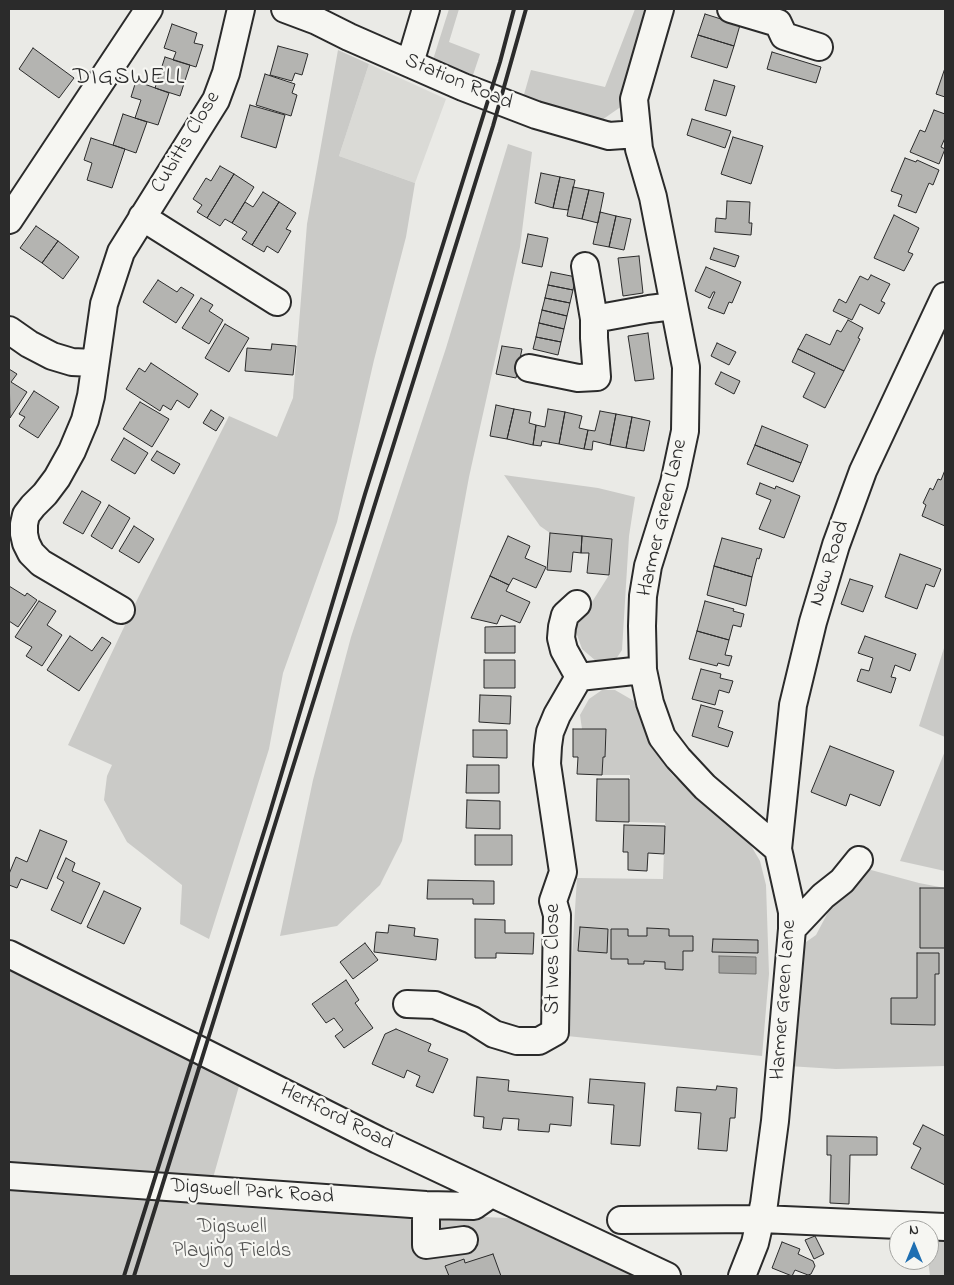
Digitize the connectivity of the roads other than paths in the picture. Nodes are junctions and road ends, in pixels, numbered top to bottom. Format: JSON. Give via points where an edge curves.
{"nodes":[{"id":1,"x":150,"y":9,"type":"edge"},
{"id":2,"x":241,"y":9,"type":"edge"},
{"id":3,"x":285,"y":9,"type":"edge"},
{"id":4,"x":426,"y":9,"type":"edge"},
{"id":5,"x":660,"y":9,"type":"edge"},
{"id":6,"x":732,"y":9,"type":"edge"},
{"id":7,"x":819,"y":47,"type":"dead end"},
{"id":8,"x":410,"y":64,"type":"junction"},
{"id":9,"x":637,"y":134,"type":"junction"},
{"id":10,"x":142,"y":217,"type":"junction"},
{"id":11,"x":9,"y":220,"type":"edge"},
{"id":12,"x":585,"y":266,"type":"dead end"},
{"id":13,"x":945,"y":296,"type":"edge"},
{"id":14,"x":277,"y":302,"type":"dead end"},
{"id":15,"x":674,"y":306,"type":"junction"},
{"id":16,"x":594,"y":319,"type":"junction"},
{"id":17,"x":9,"y":330,"type":"edge"},
{"id":18,"x":94,"y":363,"type":"junction"},
{"id":19,"x":528,"y":368,"type":"dead end"},
{"id":20,"x":17,"y":518,"type":"edge"},
{"id":21,"x":577,"y":604,"type":"dead end"},
{"id":22,"x":121,"y":610,"type":"dead end"},
{"id":23,"x":643,"y":670,"type":"junction"},
{"id":24,"x":579,"y":676,"type":"junction"},
{"id":25,"x":778,"y":849,"type":"junction"},
{"id":26,"x":858,"y":860,"type":"dead end"},
{"id":27,"x":792,"y":929,"type":"junction"},
{"id":28,"x":9,"y":954,"type":"edge"},
{"id":29,"x":407,"y":1004,"type":"dead end"},
{"id":30,"x":9,"y":1176,"type":"edge"},
{"id":31,"x":491,"y":1194,"type":"junction"},
{"id":32,"x":426,"y":1205,"type":"junction"},
{"id":33,"x":761,"y":1219,"type":"junction"},
{"id":34,"x":621,"y":1220,"type":"dead end"},
{"id":35,"x":945,"y":1227,"type":"edge"},
{"id":36,"x":464,"y":1240,"type":"dead end"},
{"id":37,"x":667,"y":1276,"type":"edge"},
{"id":38,"x":742,"y":1276,"type":"edge"}],
"edges":[{"from":1,"to":11,"type":"street"},
{"from":2,"to":10,"type":"street","name":"Cubitts Close","via":[[216,100]]},
{"from":3,"to":8,"type":"street","name":"Station Road"},
{"from":4,"to":8,"type":"street"},
{"from":5,"to":9,"type":"street","name":"Harmer Green Lane","via":[[634,99]]},
{"from":6,"to":7,"type":"street","via":[[778,23],[784,36]]},
{"from":8,"to":9,"type":"street","name":"Station Road","via":[[536,115],[609,136]]},
{"from":9,"to":15,"type":"street","name":"Harmer Green Lane"},
{"from":10,"to":14,"type":"street","name":"Cubitts Close"},
{"from":10,"to":18,"type":"street","name":"Cubitts Close","via":[[121,252],[109,287]]},
{"from":12,"to":16,"type":"street"},
{"from":13,"to":25,"type":"street","name":"New Road","via":[[863,471],[812,622],[793,705]]},
{"from":15,"to":16,"type":"street"},
{"from":15,"to":23,"type":"street","name":"Harmer Green Lane","via":[[686,367],[685,431],[643,596]]},
{"from":16,"to":19,"type":"street","via":[[597,377],[578,378]]},
{"from":17,"to":18,"type":"street","via":[[52,356],[72,362]]},
{"from":18,"to":20,"type":"street","name":"Cubitts Close","via":[[85,420],[72,451],[44,494],[26,515]]},
{"from":20,"to":22,"type":"street","name":"Cubitts Close","via":[[26,544],[41,563]]},
{"from":21,"to":24,"type":"street","via":[[565,615],[561,638]]},
{"from":23,"to":24,"type":"street"},
{"from":23,"to":25,"type":"street","name":"Harmer Green Lane","via":[[662,737],[705,788]]},
{"from":24,"to":29,"type":"street","name":"St Ives Close","via":[[556,715],[548,746],[547,764],[563,872],[553,901],[557,915],[555,1032],[538,1042],[517,1042],[435,1005]]},
{"from":25,"to":27,"type":"street","name":"Harmer Green Lane","via":[[792,912]]},
{"from":26,"to":27,"type":"street","via":[[842,881]]},
{"from":27,"to":33,"type":"street","name":"Harmer Green Lane","via":[[775,1121]]},
{"from":28,"to":31,"type":"street","name":"Hertford Road"},
{"from":30,"to":32,"type":"street","name":"Digswell Park Road","via":[[252,1187]]},
{"from":31,"to":32,"type":"street","name":"Digswell Park Road","via":[[474,1206]]},
{"from":31,"to":37,"type":"street","name":"Hertford Road"},
{"from":32,"to":36,"type":"street","via":[[426,1246]]},
{"from":33,"to":34,"type":"street"},
{"from":33,"to":35,"type":"street"},
{"from":33,"to":38,"type":"street","name":"Harmer Green Lane"}]}
